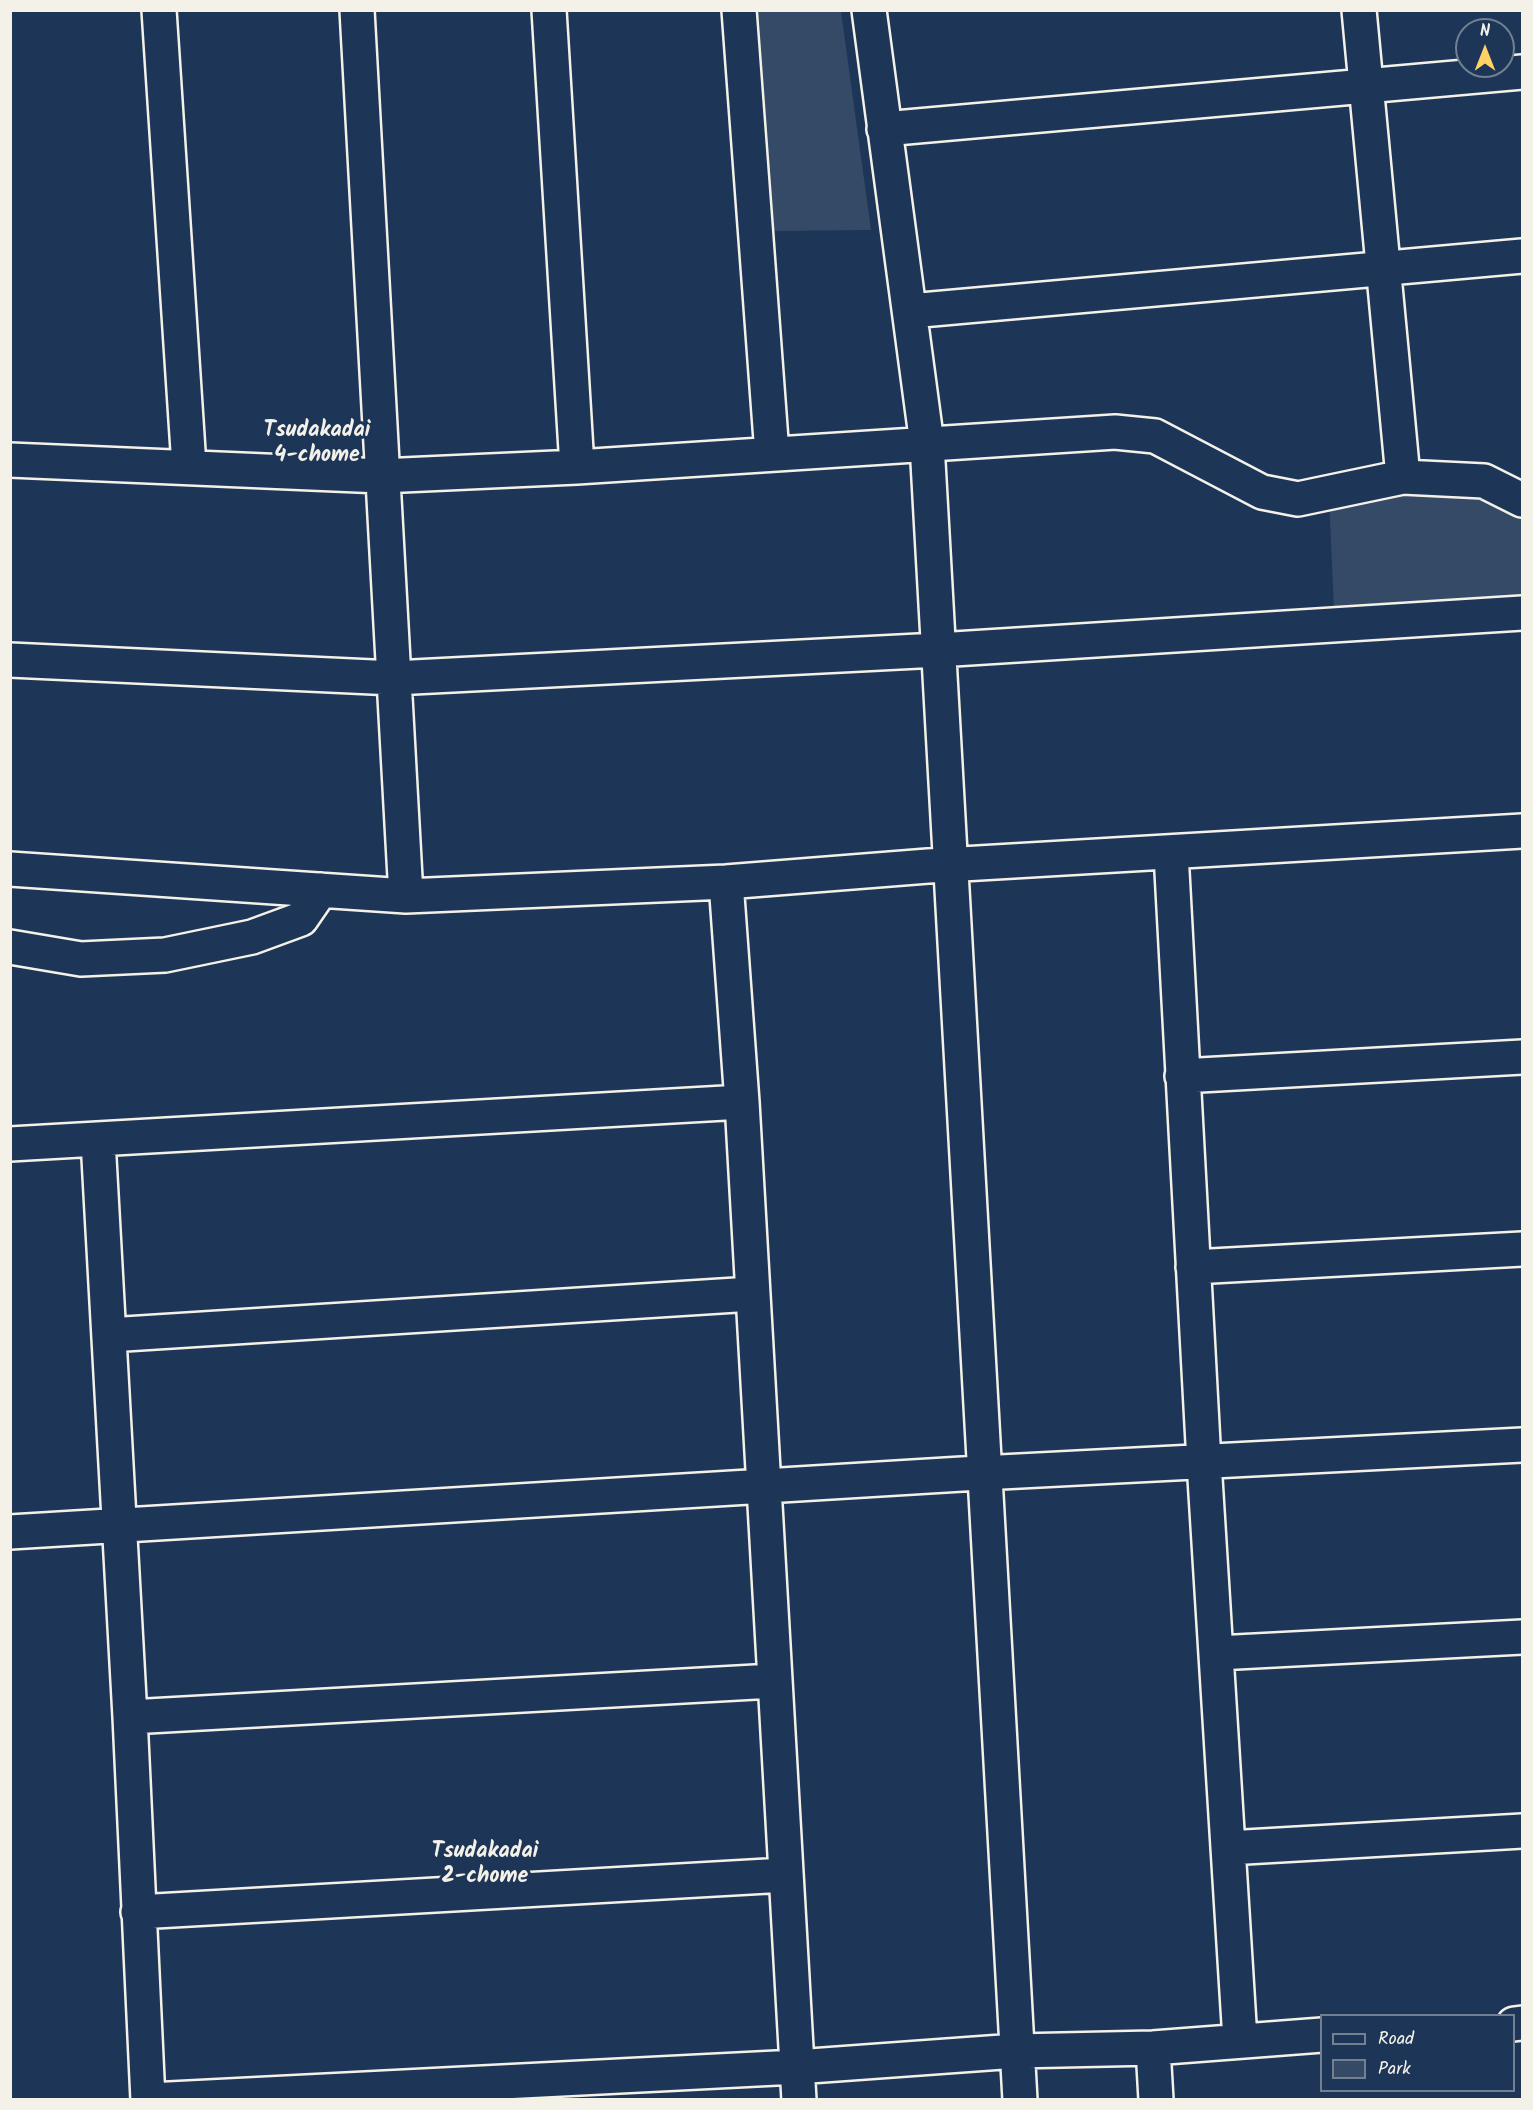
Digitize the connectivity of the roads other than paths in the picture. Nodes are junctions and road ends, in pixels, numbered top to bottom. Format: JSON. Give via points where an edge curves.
{"nodes":[{"id":1,"x":159,"y":10,"type":"edge"},
{"id":2,"x":357,"y":10,"type":"edge"},
{"id":3,"x":549,"y":10,"type":"edge"},
{"id":4,"x":739,"y":10,"type":"edge"},
{"id":5,"x":869,"y":10,"type":"edge"},
{"id":6,"x":1359,"y":10,"type":"edge"},
{"id":7,"x":1522,"y":72,"type":"edge"},
{"id":8,"x":1366,"y":86,"type":"junction"},
{"id":9,"x":884,"y":129,"type":"junction"},
{"id":10,"x":1522,"y":256,"type":"edge"},
{"id":11,"x":1384,"y":270,"type":"junction"},
{"id":12,"x":910,"y":311,"type":"junction"},
{"id":13,"x":927,"y":444,"type":"junction"},
{"id":14,"x":772,"y":454,"type":"junction"},
{"id":15,"x":10,"y":460,"type":"edge"},
{"id":16,"x":189,"y":466,"type":"junction"},
{"id":17,"x":578,"y":467,"type":"junction"},
{"id":18,"x":381,"y":476,"type":"junction"},
{"id":19,"x":1402,"y":477,"type":"junction"},
{"id":20,"x":1522,"y":500,"type":"edge"},
{"id":21,"x":1522,"y":613,"type":"edge"},
{"id":22,"x":938,"y":650,"type":"junction"},
{"id":23,"x":10,"y":660,"type":"edge"},
{"id":24,"x":394,"y":678,"type":"junction"},
{"id":25,"x":1522,"y":831,"type":"edge"},
{"id":26,"x":1171,"y":853,"type":"junction"},
{"id":27,"x":951,"y":865,"type":"junction"},
{"id":28,"x":10,"y":869,"type":"edge"},
{"id":29,"x":726,"y":882,"type":"junction"},
{"id":30,"x":321,"y":890,"type":"junction"},
{"id":31,"x":406,"y":896,"type":"junction"},
{"id":32,"x":10,"y":947,"type":"edge"},
{"id":33,"x":1522,"y":1057,"type":"edge"},
{"id":34,"x":1182,"y":1076,"type":"junction"},
{"id":35,"x":742,"y":1102,"type":"junction"},
{"id":36,"x":98,"y":1140,"type":"junction"},
{"id":37,"x":10,"y":1144,"type":"edge"},
{"id":38,"x":1522,"y":1249,"type":"edge"},
{"id":39,"x":1193,"y":1267,"type":"junction"},
{"id":40,"x":752,"y":1294,"type":"junction"},
{"id":41,"x":109,"y":1335,"type":"junction"},
{"id":42,"x":1522,"y":1445,"type":"edge"},
{"id":43,"x":1204,"y":1462,"type":"junction"},
{"id":44,"x":985,"y":1473,"type":"junction"},
{"id":45,"x":762,"y":1486,"type":"junction"},
{"id":46,"x":119,"y":1526,"type":"junction"},
{"id":47,"x":10,"y":1532,"type":"edge"},
{"id":48,"x":1522,"y":1637,"type":"edge"},
{"id":49,"x":1217,"y":1653,"type":"junction"},
{"id":50,"x":773,"y":1681,"type":"junction"},
{"id":51,"x":130,"y":1717,"type":"junction"},
{"id":52,"x":1522,"y":1831,"type":"edge"},
{"id":53,"x":1228,"y":1848,"type":"junction"},
{"id":54,"x":785,"y":1875,"type":"junction"},
{"id":55,"x":138,"y":1912,"type":"junction"},
{"id":56,"x":1320,"y":2035,"type":"edge"},
{"id":57,"x":1240,"y":2040,"type":"junction"},
{"id":58,"x":1153,"y":2048,"type":"junction"},
{"id":59,"x":1016,"y":2051,"type":"junction"},
{"id":60,"x":796,"y":2067,"type":"junction"},
{"id":61,"x":149,"y":2100,"type":"edge"},
{"id":62,"x":799,"y":2100,"type":"edge"},
{"id":63,"x":1020,"y":2100,"type":"edge"},
{"id":64,"x":1156,"y":2100,"type":"edge"}],
"edges":[{"from":1,"to":16,"type":"street"},
{"from":2,"to":18,"type":"street"},
{"from":3,"to":17,"type":"street"},
{"from":4,"to":14,"type":"street"},
{"from":5,"to":9,"type":"street"},
{"from":6,"to":8,"type":"street"},
{"from":7,"to":8,"type":"street"},
{"from":8,"to":9,"type":"street"},
{"from":8,"to":11,"type":"street"},
{"from":9,"to":12,"type":"street"},
{"from":10,"to":11,"type":"street"},
{"from":11,"to":12,"type":"street"},
{"from":11,"to":19,"type":"street"},
{"from":12,"to":13,"type":"street"},
{"from":13,"to":14,"type":"street"},
{"from":13,"to":19,"type":"street","via":[[1115,432],[1155,436],[1262,492],[1298,500]]},
{"from":13,"to":22,"type":"street"},
{"from":14,"to":17,"type":"street"},
{"from":15,"to":16,"type":"street"},
{"from":16,"to":18,"type":"street"},
{"from":17,"to":18,"type":"street"},
{"from":18,"to":24,"type":"street"},
{"from":19,"to":20,"type":"street","via":[[1484,481]]},
{"from":21,"to":22,"type":"street"},
{"from":22,"to":24,"type":"street"},
{"from":22,"to":27,"type":"street"},
{"from":23,"to":24,"type":"street"},
{"from":24,"to":31,"type":"street"},
{"from":25,"to":26,"type":"street"},
{"from":26,"to":27,"type":"street"},
{"from":26,"to":34,"type":"street"},
{"from":27,"to":29,"type":"street"},
{"from":27,"to":44,"type":"street"},
{"from":28,"to":30,"type":"street"},
{"from":29,"to":31,"type":"street"},
{"from":29,"to":35,"type":"street"},
{"from":30,"to":31,"type":"street"},
{"from":30,"to":32,"type":"street","via":[[301,919],[252,937],[165,955],[81,959]]},
{"from":33,"to":34,"type":"street"},
{"from":34,"to":39,"type":"street"},
{"from":35,"to":36,"type":"street"},
{"from":35,"to":40,"type":"street"},
{"from":36,"to":37,"type":"street"},
{"from":36,"to":41,"type":"street"},
{"from":38,"to":39,"type":"street"},
{"from":39,"to":43,"type":"street"},
{"from":40,"to":41,"type":"street"},
{"from":40,"to":45,"type":"street"},
{"from":41,"to":46,"type":"street"},
{"from":42,"to":43,"type":"street"},
{"from":43,"to":44,"type":"street"},
{"from":43,"to":49,"type":"street"},
{"from":44,"to":45,"type":"street"},
{"from":44,"to":59,"type":"street"},
{"from":45,"to":46,"type":"street"},
{"from":45,"to":50,"type":"street"},
{"from":46,"to":47,"type":"street"},
{"from":46,"to":51,"type":"street"},
{"from":48,"to":49,"type":"street"},
{"from":49,"to":53,"type":"street"},
{"from":50,"to":51,"type":"street"},
{"from":50,"to":54,"type":"street"},
{"from":51,"to":55,"type":"street"},
{"from":52,"to":53,"type":"street"},
{"from":53,"to":57,"type":"street"},
{"from":54,"to":55,"type":"street"},
{"from":54,"to":60,"type":"street"},
{"from":55,"to":61,"type":"street"},
{"from":56,"to":57,"type":"street"},
{"from":57,"to":58,"type":"street"},
{"from":58,"to":59,"type":"street"},
{"from":58,"to":64,"type":"street"},
{"from":59,"to":60,"type":"street"},
{"from":59,"to":63,"type":"street"},
{"from":60,"to":61,"type":"street"},
{"from":60,"to":62,"type":"street"}]}
